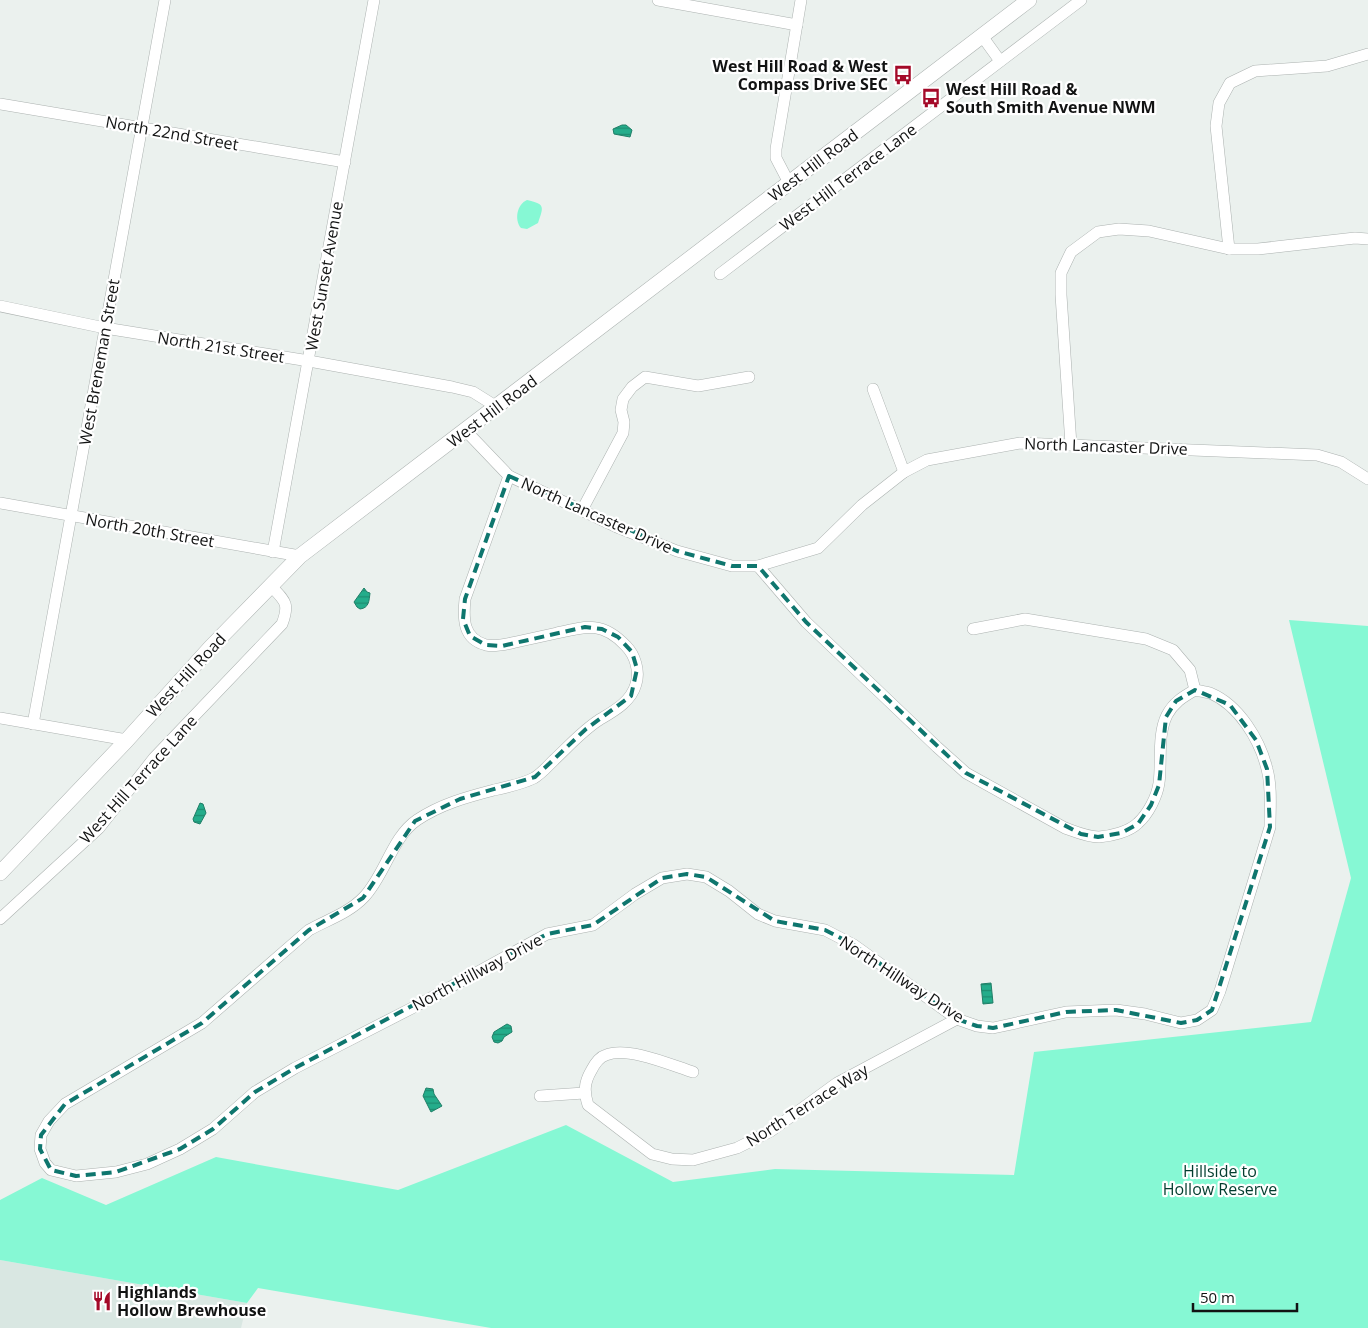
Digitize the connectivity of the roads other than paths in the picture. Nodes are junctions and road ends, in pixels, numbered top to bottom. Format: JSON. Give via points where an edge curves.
{"nodes":[{"id":1,"x":165,"y":0,"type":"edge"},
{"id":2,"x":374,"y":0,"type":"edge"},
{"id":3,"x":658,"y":0,"type":"edge"},
{"id":4,"x":801,"y":0,"type":"edge"},
{"id":5,"x":1029,"y":0,"type":"edge"},
{"id":6,"x":1081,"y":0,"type":"edge"},
{"id":7,"x":797,"y":24,"type":"junction"},
{"id":8,"x":982,"y":36,"type":"junction"},
{"id":9,"x":1368,"y":54,"type":"edge"},
{"id":10,"x":1000,"y":62,"type":"junction"},
{"id":11,"x":0,"y":104,"type":"edge"},
{"id":12,"x":142,"y":128,"type":"junction"},
{"id":13,"x":345,"y":162,"type":"junction"},
{"id":14,"x":789,"y":183,"type":"junction"},
{"id":15,"x":1368,"y":239,"type":"edge"},
{"id":16,"x":1229,"y":250,"type":"junction"},
{"id":17,"x":720,"y":274,"type":"dead end"},
{"id":18,"x":0,"y":306,"type":"edge"},
{"id":19,"x":105,"y":328,"type":"junction"},
{"id":20,"x":309,"y":361,"type":"junction"},
{"id":21,"x":749,"y":377,"type":"dead end"},
{"id":22,"x":873,"y":389,"type":"dead end"},
{"id":23,"x":497,"y":408,"type":"junction"},
{"id":24,"x":466,"y":431,"type":"junction"},
{"id":25,"x":1071,"y":445,"type":"junction"},
{"id":26,"x":904,"y":472,"type":"junction"},
{"id":27,"x":509,"y":476,"type":"junction"},
{"id":28,"x":1368,"y":479,"type":"edge"},
{"id":29,"x":0,"y":503,"type":"edge"},
{"id":30,"x":582,"y":510,"type":"junction"},
{"id":31,"x":71,"y":516,"type":"junction"},
{"id":32,"x":273,"y":552,"type":"junction"},
{"id":33,"x":300,"y":556,"type":"junction"},
{"id":34,"x":758,"y":566,"type":"junction"},
{"id":35,"x":270,"y":586,"type":"junction"},
{"id":36,"x":973,"y":629,"type":"dead end"},
{"id":37,"x":1195,"y":690,"type":"junction"},
{"id":38,"x":0,"y":718,"type":"edge"},
{"id":39,"x":33,"y":724,"type":"junction"},
{"id":40,"x":127,"y":740,"type":"junction"},
{"id":41,"x":0,"y":873,"type":"edge"},
{"id":42,"x":0,"y":919,"type":"edge"},
{"id":43,"x":957,"y":1019,"type":"junction"},
{"id":44,"x":693,"y":1072,"type":"dead end"},
{"id":45,"x":584,"y":1093,"type":"junction"},
{"id":46,"x":540,"y":1096,"type":"dead end"}],
"edges":[{"from":1,"to":12,"type":"street","name":"West Breneman Street"},
{"from":2,"to":13,"type":"street","name":"West Sunset Avenue"},
{"from":3,"to":7,"type":"street"},
{"from":4,"to":7,"type":"street"},
{"from":5,"to":8,"type":"street","name":"West Hill Road"},
{"from":6,"to":10,"type":"street","name":"West Hill Terrace Lane"},
{"from":7,"to":14,"type":"street","via":[[776,149],[776,158]]},
{"from":8,"to":10,"type":"street"},
{"from":8,"to":14,"type":"street","name":"West Hill Road"},
{"from":9,"to":16,"type":"street","via":[[1327,66],[1255,71],[1230,83],[1219,103],[1216,126]]},
{"from":10,"to":17,"type":"street","name":"West Hill Terrace Lane"},
{"from":11,"to":12,"type":"street","name":"North 22nd Street"},
{"from":12,"to":13,"type":"street","name":"North 22nd Street"},
{"from":12,"to":19,"type":"street","name":"West Breneman Street"},
{"from":13,"to":20,"type":"street","name":"West Sunset Avenue"},
{"from":14,"to":23,"type":"street","name":"West Hill Road"},
{"from":15,"to":16,"type":"street"},
{"from":16,"to":25,"type":"street","via":[[1149,232],[1119,229],[1098,232],[1070,252],[1061,273],[1060,295]]},
{"from":18,"to":19,"type":"street","name":"North 21st Street"},
{"from":19,"to":20,"type":"street","name":"North 21st Street"},
{"from":19,"to":31,"type":"street","name":"West Breneman Street"},
{"from":20,"to":23,"type":"street","name":"North 21st Street","via":[[473,392]]},
{"from":20,"to":32,"type":"street","name":"West Sunset Avenue"},
{"from":21,"to":30,"type":"street","via":[[698,386],[645,377],[638,382],[623,399],[623,433]]},
{"from":22,"to":26,"type":"street"},
{"from":23,"to":24,"type":"street","name":"West Hill Road"},
{"from":24,"to":27,"type":"street","name":"North Lancaster Drive"},
{"from":24,"to":33,"type":"street","name":"West Hill Road"},
{"from":25,"to":26,"type":"street","name":"North Lancaster Drive","via":[[1020,443],[927,460]]},
{"from":25,"to":28,"type":"street","name":"North Lancaster Drive","via":[[1317,455],[1341,462]]},
{"from":26,"to":34,"type":"street","name":"North Lancaster Drive","via":[[862,505],[818,548]]},
{"from":27,"to":30,"type":"street","name":"North Lancaster Drive"},
{"from":27,"to":43,"type":"street","name":"North Hillway Drive","via":[[465,599],[463,619],[470,636],[486,645],[502,646],[585,626],[602,629],[618,637],[632,652],[638,669],[631,696],[622,706],[586,729],[535,777],[460,799],[415,821],[398,841],[364,898],[346,912],[309,930],[202,1023],[64,1104],[48,1120],[41,1135],[40,1149],[45,1163],[51,1170],[76,1176],[116,1172],[147,1164],[213,1129],[255,1092],[294,1068],[547,934],[593,925],[662,878],[687,874],[706,877],[758,914],[775,921],[825,930],[854,945]]},
{"from":29,"to":31,"type":"street","name":"North 20th Street"},
{"from":30,"to":34,"type":"street","name":"North Lancaster Drive","via":[[677,551],[732,566]]},
{"from":31,"to":32,"type":"street","name":"North 20th Street"},
{"from":31,"to":39,"type":"street","name":"West Breneman Street"},
{"from":32,"to":33,"type":"street","name":"North 20th Street"},
{"from":33,"to":35,"type":"street","name":"West Hill Road"},
{"from":34,"to":37,"type":"street","via":[[806,622],[966,773],[1081,834],[1098,837],[1121,833],[1138,824],[1152,805],[1159,785],[1166,716],[1176,701]]},
{"from":35,"to":40,"type":"street","name":"West Hill Road"},
{"from":35,"to":42,"type":"street","name":"West Hill Terrace Lane","via":[[285,600],[287,610],[282,624],[154,758],[99,828]]},
{"from":36,"to":37,"type":"street","via":[[1025,619],[1146,639],[1173,650],[1190,670]]},
{"from":37,"to":43,"type":"street","name":"North Hillway Drive","via":[[1211,694],[1230,705],[1245,722],[1268,769],[1270,804],[1270,827],[1212,1010],[1197,1020],[1181,1023],[1116,1010],[1066,1012],[993,1028]]},
{"from":38,"to":39,"type":"street"},
{"from":39,"to":40,"type":"street"},
{"from":40,"to":41,"type":"street","name":"West Hill Road"},
{"from":43,"to":45,"type":"street","name":"North Terrace Way","via":[[837,1083],[771,1131],[737,1148],[693,1160],[652,1154],[588,1105]]},
{"from":44,"to":45,"type":"street","via":[[622,1052],[605,1055],[595,1063],[586,1079]]},
{"from":45,"to":46,"type":"street"}]}
